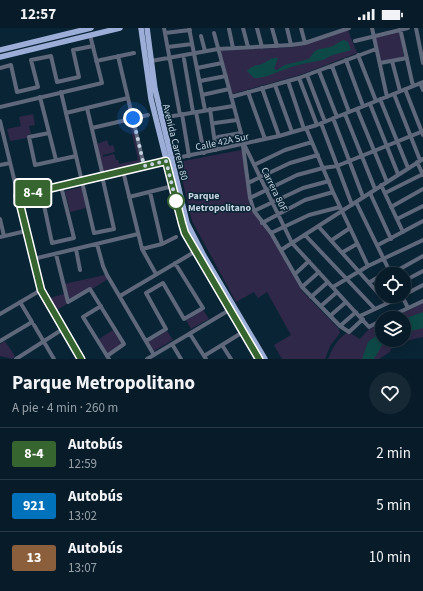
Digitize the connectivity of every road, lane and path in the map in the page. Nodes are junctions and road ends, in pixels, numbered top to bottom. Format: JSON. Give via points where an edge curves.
{"nodes":[{"id":1,"x":91,"y":28,"type":"edge"},
{"id":2,"x":120,"y":28,"type":"edge"},
{"id":3,"x":141,"y":28,"type":"edge"},
{"id":4,"x":147,"y":28,"type":"edge"},
{"id":5,"x":164,"y":28,"type":"edge"},
{"id":6,"x":243,"y":28,"type":"edge"},
{"id":7,"x":257,"y":28,"type":"edge"},
{"id":8,"x":272,"y":28,"type":"edge"},
{"id":9,"x":287,"y":28,"type":"edge"},
{"id":10,"x":301,"y":28,"type":"edge"},
{"id":11,"x":329,"y":28,"type":"edge"},
{"id":12,"x":349,"y":28,"type":"edge"},
{"id":13,"x":372,"y":28,"type":"edge"},
{"id":14,"x":408,"y":28,"type":"edge"},
{"id":15,"x":416,"y":28,"type":"edge"},
{"id":16,"x":190,"y":29,"type":"edge"},
{"id":17,"x":229,"y":29,"type":"dead end"},
{"id":18,"x":400,"y":29,"type":"edge"},
{"id":19,"x":214,"y":32,"type":"dead end"},
{"id":20,"x":165,"y":33,"type":"junction"},
{"id":21,"x":330,"y":34,"type":"junction"},
{"id":22,"x":90,"y":35,"type":"junction"},
{"id":23,"x":201,"y":36,"type":"dead end"},
{"id":24,"x":373,"y":36,"type":"junction"},
{"id":25,"x":355,"y":41,"type":"dead end"},
{"id":26,"x":305,"y":43,"type":"junction"},
{"id":27,"x":192,"y":44,"type":"junction"},
{"id":28,"x":291,"y":45,"type":"junction"},
{"id":29,"x":93,"y":46,"type":"junction"},
{"id":30,"x":277,"y":46,"type":"junction"},
{"id":31,"x":168,"y":47,"type":"junction"},
{"id":32,"x":248,"y":47,"type":"junction"},
{"id":33,"x":262,"y":47,"type":"junction"},
{"id":34,"x":233,"y":48,"type":"junction"},
{"id":35,"x":218,"y":49,"type":"junction"},
{"id":36,"x":376,"y":49,"type":"junction"},
{"id":37,"x":0,"y":50,"type":"edge"},
{"id":38,"x":205,"y":51,"type":"junction"},
{"id":39,"x":134,"y":53,"type":"dead end"},
{"id":40,"x":194,"y":54,"type":"junction"},
{"id":41,"x":358,"y":55,"type":"junction"},
{"id":42,"x":118,"y":56,"type":"junction"},
{"id":43,"x":0,"y":57,"type":"edge"},
{"id":44,"x":170,"y":58,"type":"junction"},
{"id":45,"x":407,"y":58,"type":"junction"},
{"id":46,"x":184,"y":59,"type":"dead end"},
{"id":47,"x":346,"y":60,"type":"junction"},
{"id":48,"x":96,"y":61,"type":"junction"},
{"id":49,"x":151,"y":61,"type":"junction"},
{"id":50,"x":392,"y":61,"type":"junction"},
{"id":51,"x":222,"y":63,"type":"junction"},
{"id":52,"x":380,"y":63,"type":"junction"},
{"id":53,"x":423,"y":63,"type":"edge"},
{"id":54,"x":332,"y":66,"type":"junction"},
{"id":55,"x":0,"y":68,"type":"edge"},
{"id":56,"x":197,"y":68,"type":"junction"},
{"id":57,"x":319,"y":71,"type":"junction"},
{"id":58,"x":307,"y":75,"type":"junction"},
{"id":59,"x":226,"y":76,"type":"junction"},
{"id":60,"x":299,"y":78,"type":"junction"},
{"id":61,"x":200,"y":81,"type":"junction"},
{"id":62,"x":288,"y":81,"type":"junction"},
{"id":63,"x":422,"y":83,"type":"edge"},
{"id":64,"x":275,"y":85,"type":"junction"},
{"id":65,"x":413,"y":86,"type":"junction"},
{"id":66,"x":262,"y":88,"type":"junction"},
{"id":67,"x":229,"y":89,"type":"junction"},
{"id":68,"x":405,"y":89,"type":"junction"},
{"id":69,"x":423,"y":90,"type":"edge"},
{"id":70,"x":400,"y":91,"type":"junction"},
{"id":71,"x":61,"y":92,"type":"junction"},
{"id":72,"x":248,"y":92,"type":"junction"},
{"id":73,"x":394,"y":94,"type":"junction"},
{"id":74,"x":202,"y":95,"type":"junction"},
{"id":75,"x":40,"y":97,"type":"junction"},
{"id":76,"x":231,"y":97,"type":"junction"},
{"id":77,"x":387,"y":97,"type":"junction"},
{"id":78,"x":128,"y":98,"type":"junction"},
{"id":79,"x":378,"y":100,"type":"junction"},
{"id":80,"x":370,"y":104,"type":"junction"},
{"id":81,"x":233,"y":106,"type":"junction"},
{"id":82,"x":363,"y":106,"type":"junction"},
{"id":83,"x":0,"y":107,"type":"edge"},
{"id":84,"x":87,"y":108,"type":"junction"},
{"id":85,"x":210,"y":109,"type":"junction"},
{"id":86,"x":357,"y":109,"type":"junction"},
{"id":87,"x":205,"y":110,"type":"junction"},
{"id":88,"x":195,"y":112,"type":"junction"},
{"id":89,"x":66,"y":113,"type":"junction"},
{"id":90,"x":347,"y":113,"type":"junction"},
{"id":91,"x":181,"y":114,"type":"junction"},
{"id":92,"x":148,"y":115,"type":"dead end"},
{"id":93,"x":133,"y":118,"type":"junction"},
{"id":94,"x":161,"y":118,"type":"junction"},
{"id":95,"x":335,"y":118,"type":"junction"},
{"id":96,"x":237,"y":120,"type":"junction"},
{"id":97,"x":0,"y":121,"type":"edge"},
{"id":98,"x":215,"y":123,"type":"dead end"},
{"id":99,"x":321,"y":123,"type":"junction"},
{"id":100,"x":92,"y":128,"type":"junction"},
{"id":101,"x":305,"y":128,"type":"junction"},
{"id":102,"x":49,"y":132,"type":"junction"},
{"id":103,"x":292,"y":132,"type":"junction"},
{"id":104,"x":240,"y":133,"type":"junction"},
{"id":105,"x":423,"y":133,"type":"edge"},
{"id":106,"x":279,"y":136,"type":"junction"},
{"id":107,"x":411,"y":136,"type":"junction"},
{"id":108,"x":218,"y":137,"type":"dead end"},
{"id":109,"x":265,"y":140,"type":"junction"},
{"id":110,"x":312,"y":142,"type":"junction"},
{"id":111,"x":398,"y":142,"type":"junction"},
{"id":112,"x":2,"y":143,"type":"edge"},
{"id":113,"x":244,"y":144,"type":"junction"},
{"id":114,"x":387,"y":146,"type":"junction"},
{"id":115,"x":216,"y":150,"type":"junction"},
{"id":116,"x":374,"y":151,"type":"junction"},
{"id":117,"x":204,"y":153,"type":"junction"},
{"id":118,"x":318,"y":155,"type":"junction"},
{"id":119,"x":76,"y":156,"type":"junction"},
{"id":120,"x":189,"y":156,"type":"junction"},
{"id":121,"x":362,"y":156,"type":"junction"},
{"id":122,"x":56,"y":160,"type":"junction"},
{"id":123,"x":169,"y":160,"type":"junction"},
{"id":124,"x":350,"y":161,"type":"junction"},
{"id":125,"x":420,"y":161,"type":"edge"},
{"id":126,"x":10,"y":163,"type":"junction"},
{"id":127,"x":0,"y":165,"type":"edge"},
{"id":128,"x":254,"y":165,"type":"junction"},
{"id":129,"x":144,"y":166,"type":"junction"},
{"id":130,"x":337,"y":166,"type":"junction"},
{"id":131,"x":323,"y":168,"type":"junction"},
{"id":132,"x":408,"y":168,"type":"junction"},
{"id":133,"x":123,"y":171,"type":"junction"},
{"id":134,"x":102,"y":174,"type":"junction"},
{"id":135,"x":398,"y":174,"type":"junction"},
{"id":136,"x":423,"y":175,"type":"edge"},
{"id":137,"x":260,"y":177,"type":"junction"},
{"id":138,"x":81,"y":181,"type":"junction"},
{"id":139,"x":329,"y":181,"type":"junction"},
{"id":140,"x":387,"y":182,"type":"junction"},
{"id":141,"x":248,"y":183,"type":"junction"},
{"id":142,"x":381,"y":185,"type":"junction"},
{"id":143,"x":61,"y":186,"type":"junction"},
{"id":144,"x":173,"y":186,"type":"junction"},
{"id":145,"x":375,"y":189,"type":"junction"},
{"id":146,"x":423,"y":189,"type":"edge"},
{"id":147,"x":266,"y":190,"type":"junction"},
{"id":148,"x":41,"y":191,"type":"junction"},
{"id":149,"x":150,"y":192,"type":"junction"},
{"id":150,"x":333,"y":192,"type":"junction"},
{"id":151,"x":370,"y":193,"type":"junction"},
{"id":152,"x":385,"y":193,"type":"junction"},
{"id":153,"x":18,"y":196,"type":"junction"},
{"id":154,"x":129,"y":197,"type":"junction"},
{"id":155,"x":363,"y":197,"type":"junction"},
{"id":156,"x":250,"y":198,"type":"junction"},
{"id":157,"x":272,"y":202,"type":"junction"},
{"id":158,"x":354,"y":203,"type":"junction"},
{"id":159,"x":423,"y":206,"type":"edge"},
{"id":160,"x":391,"y":207,"type":"junction"},
{"id":161,"x":341,"y":209,"type":"junction"},
{"id":162,"x":254,"y":211,"type":"junction"},
{"id":163,"x":278,"y":214,"type":"junction"},
{"id":164,"x":0,"y":219,"type":"edge"},
{"id":165,"x":397,"y":219,"type":"junction"},
{"id":166,"x":423,"y":221,"type":"edge"},
{"id":167,"x":262,"y":223,"type":"junction"},
{"id":168,"x":318,"y":226,"type":"junction"},
{"id":169,"x":284,"y":227,"type":"junction"},
{"id":170,"x":350,"y":228,"type":"junction"},
{"id":171,"x":26,"y":231,"type":"junction"},
{"id":172,"x":403,"y":232,"type":"junction"},
{"id":173,"x":138,"y":234,"type":"junction"},
{"id":174,"x":271,"y":234,"type":"junction"},
{"id":175,"x":305,"y":235,"type":"junction"},
{"id":176,"x":2,"y":236,"type":"edge"},
{"id":177,"x":176,"y":237,"type":"dead end"},
{"id":178,"x":391,"y":238,"type":"junction"},
{"id":179,"x":332,"y":240,"type":"junction"},
{"id":180,"x":423,"y":240,"type":"edge"},
{"id":181,"x":292,"y":243,"type":"junction"},
{"id":182,"x":97,"y":244,"type":"junction"},
{"id":183,"x":162,"y":244,"type":"junction"},
{"id":184,"x":357,"y":244,"type":"junction"},
{"id":185,"x":378,"y":245,"type":"junction"},
{"id":186,"x":76,"y":249,"type":"junction"},
{"id":187,"x":142,"y":249,"type":"junction"},
{"id":188,"x":196,"y":250,"type":"junction"},
{"id":189,"x":280,"y":250,"type":"junction"},
{"id":190,"x":343,"y":252,"type":"junction"},
{"id":191,"x":56,"y":254,"type":"junction"},
{"id":192,"x":423,"y":256,"type":"edge"},
{"id":193,"x":384,"y":258,"type":"junction"},
{"id":194,"x":33,"y":259,"type":"junction"},
{"id":195,"x":309,"y":261,"type":"junction"},
{"id":196,"x":175,"y":263,"type":"junction"},
{"id":197,"x":368,"y":266,"type":"junction"},
{"id":198,"x":388,"y":267,"type":"edge"},
{"id":199,"x":402,"y":267,"type":"edge"},
{"id":200,"x":80,"y":270,"type":"dead end"},
{"id":201,"x":360,"y":271,"type":"junction"},
{"id":202,"x":423,"y":271,"type":"edge"},
{"id":203,"x":319,"y":272,"type":"junction"},
{"id":204,"x":156,"y":274,"type":"junction"},
{"id":205,"x":295,"y":274,"type":"junction"},
{"id":206,"x":411,"y":277,"type":"edge"},
{"id":207,"x":346,"y":279,"type":"junction"},
{"id":208,"x":375,"y":279,"type":"edge"},
{"id":209,"x":328,"y":282,"type":"junction"},
{"id":210,"x":370,"y":282,"type":"junction"},
{"id":211,"x":423,"y":285,"type":"edge"},
{"id":212,"x":302,"y":287,"type":"junction"},
{"id":213,"x":333,"y":287,"type":"junction"},
{"id":214,"x":375,"y":287,"type":"edge"},
{"id":215,"x":41,"y":290,"type":"junction"},
{"id":216,"x":337,"y":292,"type":"junction"},
{"id":217,"x":411,"y":292,"type":"edge"},
{"id":218,"x":120,"y":296,"type":"junction"},
{"id":219,"x":311,"y":297,"type":"junction"},
{"id":220,"x":423,"y":301,"type":"edge"},
{"id":221,"x":20,"y":302,"type":"junction"},
{"id":222,"x":346,"y":302,"type":"junction"},
{"id":223,"x":387,"y":303,"type":"edge"},
{"id":224,"x":406,"y":303,"type":"edge"},
{"id":225,"x":101,"y":306,"type":"junction"},
{"id":226,"x":321,"y":306,"type":"junction"},
{"id":227,"x":233,"y":308,"type":"junction"},
{"id":228,"x":408,"y":308,"type":"junction"},
{"id":229,"x":375,"y":309,"type":"junction"},
{"id":230,"x":402,"y":311,"type":"edge"},
{"id":231,"x":356,"y":312,"type":"junction"},
{"id":232,"x":0,"y":314,"type":"edge"},
{"id":233,"x":330,"y":316,"type":"junction"},
{"id":234,"x":361,"y":318,"type":"junction"},
{"id":235,"x":33,"y":323,"type":"junction"},
{"id":236,"x":375,"y":324,"type":"edge"},
{"id":237,"x":340,"y":326,"type":"junction"},
{"id":238,"x":63,"y":329,"type":"junction"},
{"id":239,"x":243,"y":332,"type":"junction"},
{"id":240,"x":190,"y":334,"type":"junction"},
{"id":241,"x":2,"y":340,"type":"edge"},
{"id":242,"x":43,"y":341,"type":"junction"},
{"id":243,"x":146,"y":341,"type":"junction"},
{"id":244,"x":172,"y":344,"type":"junction"},
{"id":245,"x":222,"y":345,"type":"junction"},
{"id":246,"x":154,"y":355,"type":"junction"},
{"id":247,"x":108,"y":357,"type":"edge"},
{"id":248,"x":205,"y":358,"type":"edge"},
{"id":249,"x":16,"y":359,"type":"edge"},
{"id":250,"x":54,"y":359,"type":"edge"},
{"id":251,"x":81,"y":359,"type":"edge"},
{"id":252,"x":147,"y":359,"type":"edge"},
{"id":253,"x":181,"y":359,"type":"edge"},
{"id":254,"x":231,"y":359,"type":"edge"},
{"id":255,"x":259,"y":359,"type":"edge"},
{"id":256,"x":265,"y":359,"type":"edge"}],
"edges":[{"from":1,"to":37,"type":"main road"},
{"from":2,"to":22,"type":"main road"},
{"from":3,"to":123,"type":"main road","name":"Avenida Carrera 80","via":[[148,84]]},
{"from":4,"to":49,"type":"main road","name":"Avenida Carrera 80"},
{"from":5,"to":20,"type":"street"},
{"from":6,"to":32,"type":"street"},
{"from":7,"to":33,"type":"street"},
{"from":8,"to":30,"type":"street"},
{"from":9,"to":28,"type":"street"},
{"from":10,"to":26,"type":"street"},
{"from":11,"to":21,"type":"street"},
{"from":12,"to":21,"type":"street"},
{"from":13,"to":24,"type":"street"},
{"from":14,"to":18,"type":"street"},
{"from":15,"to":53,"type":"street"},
{"from":16,"to":20,"type":"street"},
{"from":16,"to":27,"type":"street"},
{"from":17,"to":34,"type":"street"},
{"from":18,"to":24,"type":"street"},
{"from":18,"to":45,"type":"street"},
{"from":19,"to":35,"type":"street","name":"Carrera 80F"},
{"from":20,"to":31,"type":"street"},
{"from":21,"to":26,"type":"street"},
{"from":22,"to":29,"type":"street"},
{"from":22,"to":43,"type":"main road"},
{"from":23,"to":38,"type":"street"},
{"from":24,"to":25,"type":"street"},
{"from":24,"to":36,"type":"street"},
{"from":26,"to":28,"type":"street"},
{"from":27,"to":31,"type":"street"},
{"from":27,"to":40,"type":"street"},
{"from":28,"to":30,"type":"street"},
{"from":29,"to":48,"type":"street"},
{"from":29,"to":55,"type":"street","via":[[73,50],[79,77],[57,82],[51,56],[31,60],[38,87],[17,92],[11,65]]},
{"from":30,"to":33,"type":"street"},
{"from":31,"to":44,"type":"street"},
{"from":32,"to":33,"type":"street"},
{"from":32,"to":34,"type":"street"},
{"from":34,"to":35,"type":"street"},
{"from":35,"to":38,"type":"street"},
{"from":35,"to":51,"type":"street","name":"Carrera 80F"},
{"from":36,"to":41,"type":"street"},
{"from":36,"to":52,"type":"street"},
{"from":38,"to":40,"type":"street"},
{"from":39,"to":42,"type":"street"},
{"from":40,"to":44,"type":"street"},
{"from":40,"to":56,"type":"street"},
{"from":41,"to":47,"type":"street"},
{"from":41,"to":79,"type":"street"},
{"from":42,"to":48,"type":"street"},
{"from":42,"to":78,"type":"street"},
{"from":44,"to":49,"type":"street"},
{"from":44,"to":91,"type":"street"},
{"from":45,"to":50,"type":"street"},
{"from":45,"to":65,"type":"street"},
{"from":46,"to":88,"type":"street"},
{"from":47,"to":54,"type":"street"},
{"from":47,"to":82,"type":"street"},
{"from":48,"to":71,"type":"street","via":[[102,83]]},
{"from":49,"to":94,"type":"main road","name":"Avenida Carrera 80"},
{"from":50,"to":52,"type":"street"},
{"from":50,"to":70,"type":"street"},
{"from":51,"to":56,"type":"street"},
{"from":51,"to":59,"type":"street","name":"Carrera 80F"},
{"from":52,"to":77,"type":"street"},
{"from":54,"to":57,"type":"street"},
{"from":54,"to":90,"type":"street"},
{"from":56,"to":61,"type":"street"},
{"from":57,"to":58,"type":"street"},
{"from":57,"to":95,"type":"street"},
{"from":58,"to":60,"type":"street"},
{"from":58,"to":99,"type":"street"},
{"from":59,"to":61,"type":"street"},
{"from":59,"to":67,"type":"street","name":"Carrera 80F"},
{"from":60,"to":62,"type":"street"},
{"from":60,"to":99,"type":"street"},
{"from":61,"to":74,"type":"street"},
{"from":62,"to":64,"type":"street"},
{"from":62,"to":101,"type":"street"},
{"from":63,"to":65,"type":"street","name":"Calle 42A Sur"},
{"from":63,"to":69,"type":"street"},
{"from":64,"to":66,"type":"street"},
{"from":64,"to":103,"type":"street"},
{"from":65,"to":68,"type":"street","name":"Calle 42A Sur"},
{"from":66,"to":72,"type":"street"},
{"from":66,"to":106,"type":"street"},
{"from":67,"to":74,"type":"street"},
{"from":67,"to":76,"type":"street","name":"Carrera 80F"},
{"from":68,"to":70,"type":"street","name":"Calle 42A Sur"},
{"from":68,"to":105,"type":"street"},
{"from":70,"to":73,"type":"street","name":"Calle 42A Sur"},
{"from":71,"to":75,"type":"street"},
{"from":71,"to":89,"type":"street"},
{"from":72,"to":76,"type":"street"},
{"from":72,"to":109,"type":"street"},
{"from":73,"to":77,"type":"street","name":"Calle 42A Sur"},
{"from":73,"to":107,"type":"street"},
{"from":74,"to":87,"type":"street"},
{"from":75,"to":83,"type":"street"},
{"from":75,"to":102,"type":"street"},
{"from":76,"to":81,"type":"street","name":"Carrera 80F"},
{"from":77,"to":79,"type":"street","name":"Calle 42A Sur"},
{"from":78,"to":84,"type":"street"},
{"from":78,"to":93,"type":"street"},
{"from":79,"to":80,"type":"street","name":"Calle 42A Sur"},
{"from":79,"to":111,"type":"street"},
{"from":80,"to":82,"type":"street","name":"Calle 42A Sur"},
{"from":80,"to":114,"type":"street"},
{"from":81,"to":85,"type":"street"},
{"from":81,"to":96,"type":"street","name":"Carrera 80F"},
{"from":82,"to":86,"type":"street","name":"Calle 42A Sur"},
{"from":84,"to":89,"type":"street"},
{"from":84,"to":100,"type":"street"},
{"from":85,"to":87,"type":"street"},
{"from":85,"to":115,"type":"street"},
{"from":86,"to":90,"type":"street","name":"Calle 42A Sur"},
{"from":86,"to":116,"type":"street"},
{"from":87,"to":88,"type":"street"},
{"from":88,"to":91,"type":"street"},
{"from":88,"to":117,"type":"street"},
{"from":89,"to":119,"type":"street"},
{"from":90,"to":95,"type":"street","name":"Calle 42A Sur"},
{"from":90,"to":121,"type":"street"},
{"from":91,"to":94,"type":"street"},
{"from":91,"to":120,"type":"street"},
{"from":92,"to":93,"type":"street"},
{"from":93,"to":100,"type":"street"},
{"from":93,"to":129,"type":"street"},
{"from":94,"to":123,"type":"main road","name":"Avenida Carrera 80"},
{"from":95,"to":99,"type":"street","name":"Calle 42A Sur"},
{"from":95,"to":124,"type":"street"},
{"from":96,"to":98,"type":"street"},
{"from":96,"to":104,"type":"street","name":"Carrera 80F"},
{"from":97,"to":112,"type":"street"},
{"from":99,"to":101,"type":"street","name":"Calle 42A Sur"},
{"from":99,"to":130,"type":"street"},
{"from":100,"to":134,"type":"street"},
{"from":101,"to":103,"type":"street","name":"Calle 42A Sur"},
{"from":101,"to":110,"type":"street"},
{"from":102,"to":122,"type":"street"},
{"from":102,"to":122,"type":"street","via":[[29,137],[35,166]]},
{"from":103,"to":106,"type":"street","name":"Calle 42A Sur"},
{"from":104,"to":108,"type":"street"},
{"from":104,"to":113,"type":"street","name":"Carrera 80F"},
{"from":105,"to":107,"type":"street"},
{"from":106,"to":109,"type":"street","name":"Calle 42A Sur"},
{"from":107,"to":111,"type":"street"},
{"from":107,"to":125,"type":"street"},
{"from":109,"to":113,"type":"street","name":"Calle 42A Sur"},
{"from":110,"to":118,"type":"street"},
{"from":110,"to":128,"type":"street","via":[[285,150]]},
{"from":111,"to":114,"type":"street"},
{"from":111,"to":132,"type":"street"},
{"from":112,"to":126,"type":"street"},
{"from":113,"to":115,"type":"street","name":"Calle 42A Sur"},
{"from":113,"to":128,"type":"street","name":"Carrera 80F"},
{"from":113,"to":141,"type":"street"},
{"from":114,"to":116,"type":"street"},
{"from":114,"to":135,"type":"street"},
{"from":115,"to":117,"type":"street","name":"Calle 42A Sur"},
{"from":116,"to":121,"type":"street"},
{"from":116,"to":140,"type":"street"},
{"from":117,"to":120,"type":"street","name":"Calle 42A Sur"},
{"from":118,"to":131,"type":"street"},
{"from":118,"to":137,"type":"street"},
{"from":119,"to":122,"type":"street"},
{"from":119,"to":138,"type":"street"},
{"from":120,"to":123,"type":"street","name":"Calle 42A Sur"},
{"from":121,"to":124,"type":"street"},
{"from":121,"to":145,"type":"street"},
{"from":123,"to":129,"type":"street","name":"Calle 42A Sur"},
{"from":123,"to":144,"type":"main road","name":"Avenida Carrera 80"},
{"from":123,"to":227,"type":"main road","name":"Avenida Carrera 80","via":[[189,227]]},
{"from":124,"to":130,"type":"street"},
{"from":124,"to":155,"type":"street"},
{"from":125,"to":132,"type":"street"},
{"from":125,"to":136,"type":"street"},
{"from":126,"to":127,"type":"street"},
{"from":126,"to":153,"type":"street"},
{"from":128,"to":137,"type":"street","name":"Carrera 80F"},
{"from":129,"to":133,"type":"street","name":"Calle 42A Sur"},
{"from":130,"to":131,"type":"street"},
{"from":130,"to":158,"type":"street"},
{"from":131,"to":139,"type":"street"},
{"from":131,"to":147,"type":"street","via":[[297,175]]},
{"from":132,"to":135,"type":"street"},
{"from":133,"to":134,"type":"street","name":"Calle 42A Sur"},
{"from":133,"to":154,"type":"street"},
{"from":134,"to":138,"type":"street","name":"Calle 42A Sur"},
{"from":134,"to":138,"type":"street","via":[[114,229],[94,234]]},
{"from":135,"to":140,"type":"street"},
{"from":136,"to":152,"type":"street"},
{"from":137,"to":141,"type":"street"},
{"from":137,"to":147,"type":"street","name":"Carrera 80F"},
{"from":138,"to":143,"type":"street","name":"Calle 42A Sur"},
{"from":139,"to":150,"type":"street"},
{"from":139,"to":157,"type":"street","via":[[303,188]]},
{"from":140,"to":142,"type":"street"},
{"from":141,"to":156,"type":"street"},
{"from":142,"to":145,"type":"street"},
{"from":142,"to":152,"type":"street"},
{"from":143,"to":148,"type":"street","name":"Calle 42A Sur"},
{"from":143,"to":148,"type":"street","via":[[74,238],[52,243]]},
{"from":144,"to":149,"type":"street"},
{"from":144,"to":188,"type":"main road","name":"Avenida Carrera 80","via":[[184,229]]},
{"from":145,"to":151,"type":"street"},
{"from":146,"to":160,"type":"street"},
{"from":147,"to":156,"type":"street"},
{"from":147,"to":157,"type":"street","name":"Carrera 80F"},
{"from":148,"to":153,"type":"street","name":"Calle 42A Sur"},
{"from":149,"to":154,"type":"street"},
{"from":149,"to":183,"type":"street"},
{"from":150,"to":161,"type":"street"},
{"from":150,"to":163,"type":"street","via":[[305,200]]},
{"from":151,"to":155,"type":"street"},
{"from":151,"to":178,"type":"street"},
{"from":152,"to":160,"type":"street"},
{"from":153,"to":171,"type":"street"},
{"from":154,"to":173,"type":"street"},
{"from":155,"to":158,"type":"street"},
{"from":156,"to":162,"type":"street"},
{"from":157,"to":162,"type":"street"},
{"from":157,"to":163,"type":"street","name":"Carrera 80F"},
{"from":158,"to":161,"type":"street"},
{"from":158,"to":185,"type":"street"},
{"from":159,"to":165,"type":"street"},
{"from":160,"to":165,"type":"street"},
{"from":161,"to":168,"type":"street"},
{"from":161,"to":169,"type":"street","via":[[309,215]]},
{"from":161,"to":170,"type":"street"},
{"from":162,"to":167,"type":"street"},
{"from":163,"to":167,"type":"street"},
{"from":163,"to":169,"type":"street","name":"Carrera 80F"},
{"from":164,"to":176,"type":"street"},
{"from":165,"to":172,"type":"street"},
{"from":166,"to":172,"type":"street"},
{"from":167,"to":174,"type":"street"},
{"from":168,"to":175,"type":"street"},
{"from":168,"to":179,"type":"street"},
{"from":169,"to":174,"type":"street"},
{"from":169,"to":181,"type":"street","name":"Carrera 80F"},
{"from":170,"to":179,"type":"street"},
{"from":170,"to":184,"type":"street"},
{"from":171,"to":176,"type":"street"},
{"from":171,"to":194,"type":"street"},
{"from":172,"to":178,"type":"street"},
{"from":173,"to":182,"type":"street"},
{"from":173,"to":187,"type":"street"},
{"from":174,"to":189,"type":"street"},
{"from":175,"to":181,"type":"street"},
{"from":175,"to":207,"type":"street"},
{"from":177,"to":183,"type":"street"},
{"from":178,"to":185,"type":"street"},
{"from":179,"to":190,"type":"street"},
{"from":180,"to":193,"type":"street"},
{"from":181,"to":189,"type":"street"},
{"from":181,"to":195,"type":"street","name":"Carrera 80F"},
{"from":182,"to":186,"type":"street"},
{"from":182,"to":218,"type":"street","via":[[103,266]]},
{"from":183,"to":187,"type":"street"},
{"from":184,"to":190,"type":"street"},
{"from":184,"to":197,"type":"street"},
{"from":185,"to":193,"type":"street"},
{"from":186,"to":191,"type":"street"},
{"from":186,"to":200,"type":"street"},
{"from":187,"to":204,"type":"street"},
{"from":188,"to":196,"type":"street"},
{"from":188,"to":227,"type":"main road","name":"Avenida Carrera 80"},
{"from":189,"to":205,"type":"street"},
{"from":190,"to":201,"type":"street"},
{"from":191,"to":194,"type":"street"},
{"from":191,"to":225,"type":"street","via":[[68,302],[90,288]]},
{"from":192,"to":199,"type":"street"},
{"from":193,"to":197,"type":"street"},
{"from":193,"to":198,"type":"street"},
{"from":194,"to":215,"type":"street"},
{"from":195,"to":203,"type":"street","name":"Carrera 80F"},
{"from":195,"to":205,"type":"street"},
{"from":196,"to":204,"type":"street"},
{"from":196,"to":243,"type":"street","via":[[203,308],[184,319],[163,283],[146,293],[166,329]]},
{"from":197,"to":201,"type":"street"},
{"from":201,"to":207,"type":"street"},
{"from":201,"to":210,"type":"street"},
{"from":202,"to":206,"type":"street"},
{"from":203,"to":209,"type":"street","name":"Carrera 80F"},
{"from":203,"to":212,"type":"street"},
{"from":204,"to":218,"type":"street"},
{"from":205,"to":212,"type":"street"},
{"from":207,"to":213,"type":"street"},
{"from":207,"to":229,"type":"street"},
{"from":208,"to":210,"type":"street"},
{"from":209,"to":213,"type":"street","name":"Carrera 80F"},
{"from":209,"to":219,"type":"street"},
{"from":210,"to":214,"type":"street"},
{"from":211,"to":217,"type":"street"},
{"from":212,"to":219,"type":"street"},
{"from":213,"to":216,"type":"street","name":"Carrera 80F"},
{"from":215,"to":221,"type":"street"},
{"from":215,"to":238,"type":"street"},
{"from":216,"to":222,"type":"street","name":"Carrera 80F"},
{"from":216,"to":226,"type":"street"},
{"from":218,"to":243,"type":"street"},
{"from":219,"to":226,"type":"street"},
{"from":220,"to":228,"type":"street"},
{"from":221,"to":232,"type":"street"},
{"from":221,"to":235,"type":"street"},
{"from":222,"to":231,"type":"street","name":"Carrera 80F"},
{"from":222,"to":233,"type":"street"},
{"from":223,"to":229,"type":"street"},
{"from":224,"to":228,"type":"street"},
{"from":225,"to":247,"type":"street","via":[[124,345]]},
{"from":225,"to":247,"type":"street","via":[[84,317]]},
{"from":226,"to":233,"type":"street"},
{"from":227,"to":239,"type":"main road","name":"Avenida Carrera 80"},
{"from":227,"to":240,"type":"street"},
{"from":227,"to":256,"type":"main road","name":"Avenida Carrera 80"},
{"from":228,"to":230,"type":"street"},
{"from":229,"to":234,"type":"street"},
{"from":231,"to":234,"type":"street","name":"Carrera 80F"},
{"from":231,"to":237,"type":"street"},
{"from":233,"to":237,"type":"street"},
{"from":234,"to":236,"type":"street","name":"Carrera 80F","via":[[369,327]]},
{"from":234,"to":237,"type":"street","via":[[349,332]]},
{"from":235,"to":241,"type":"street"},
{"from":235,"to":242,"type":"street"},
{"from":238,"to":242,"type":"street"},
{"from":238,"to":251,"type":"street"},
{"from":239,"to":245,"type":"street"},
{"from":239,"to":255,"type":"main road","name":"Avenida Carrera 80"},
{"from":240,"to":244,"type":"street"},
{"from":240,"to":248,"type":"street"},
{"from":242,"to":249,"type":"street"},
{"from":242,"to":250,"type":"street"},
{"from":243,"to":246,"type":"street"},
{"from":244,"to":246,"type":"street"},
{"from":244,"to":253,"type":"street"},
{"from":245,"to":248,"type":"street"},
{"from":245,"to":254,"type":"street"},
{"from":246,"to":252,"type":"street"}]}
